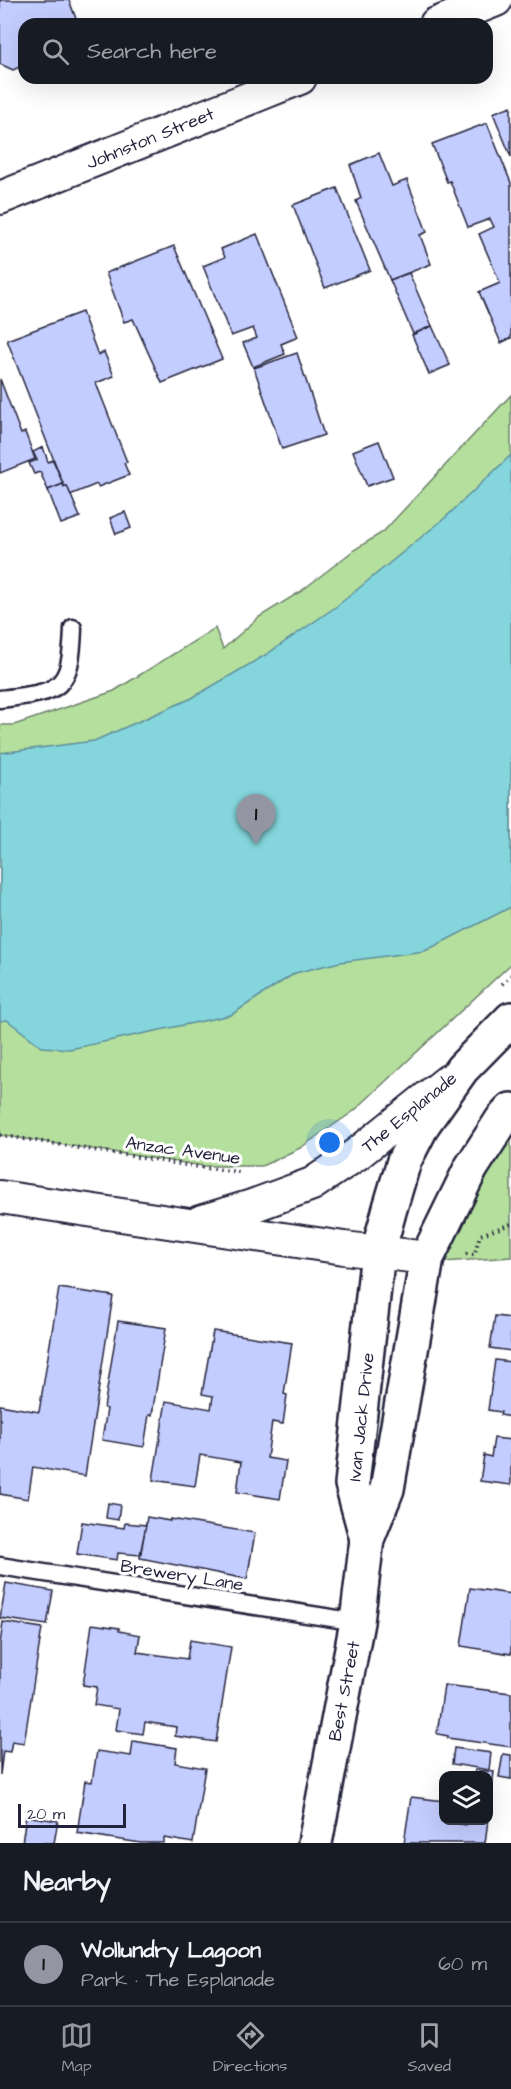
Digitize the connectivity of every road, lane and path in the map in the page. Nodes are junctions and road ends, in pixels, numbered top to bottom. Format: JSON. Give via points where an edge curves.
{"nodes":[{"id":1,"x":496,"y":0,"type":"edge"},
{"id":2,"x":451,"y":18,"type":"edge"},
{"id":3,"x":285,"y":84,"type":"edge"},
{"id":4,"x":0,"y":198,"type":"edge"},
{"id":5,"x":73,"y":628,"type":"dead end"},
{"id":6,"x":0,"y":699,"type":"edge"},
{"id":7,"x":511,"y":975,"type":"edge"},
{"id":8,"x":500,"y":985,"type":"dead end"},
{"id":9,"x":511,"y":1020,"type":"edge"},
{"id":10,"x":462,"y":1069,"type":"junction"},
{"id":11,"x":511,"y":1110,"type":"edge"},
{"id":12,"x":0,"y":1135,"type":"edge"},
{"id":13,"x":248,"y":1173,"type":"dead end"},
{"id":14,"x":0,"y":1197,"type":"edge"},
{"id":15,"x":190,"y":1225,"type":"junction"},
{"id":16,"x":378,"y":1252,"type":"junction"},
{"id":17,"x":427,"y":1258,"type":"junction"},
{"id":18,"x":367,"y":1539,"type":"junction"},
{"id":19,"x":0,"y":1566,"type":"edge"},
{"id":20,"x":357,"y":1622,"type":"junction"},
{"id":21,"x":315,"y":1843,"type":"edge"}],
"edges":[{"from":1,"to":2,"type":"street"},
{"from":3,"to":4,"type":"street","name":"Johnston Street"},
{"from":5,"to":6,"type":"lane","via":[[71,663],[65,678],[54,689]]},
{"from":7,"to":8,"type":"path"},
{"from":9,"to":10,"type":"street","name":"Ivan Jack Drive"},
{"from":10,"to":15,"type":"street","name":"The Esplanade","via":[[357,1154],[312,1184]]},
{"from":10,"to":16,"type":"street","name":"Ivan Jack Drive","via":[[423,1124],[404,1161]]},
{"from":11,"to":17,"type":"street","name":"Ivan Jack Drive","via":[[471,1168]]},
{"from":12,"to":13,"type":"path","name":"Anzac Avenue"},
{"from":14,"to":15,"type":"street","name":"The Esplanade"},
{"from":15,"to":16,"type":"street","name":"The Esplanade"},
{"from":16,"to":17,"type":"street","name":"The Esplanade"},
{"from":16,"to":18,"type":"street","name":"Ivan Jack Drive","via":[[352,1484]]},
{"from":17,"to":18,"type":"street","name":"Ivan Jack Drive","via":[[387,1489]]},
{"from":18,"to":20,"type":"street","name":"Best Street"},
{"from":19,"to":20,"type":"lane","name":"Brewery Lane"},
{"from":20,"to":21,"type":"street","name":"Best Street"}]}
